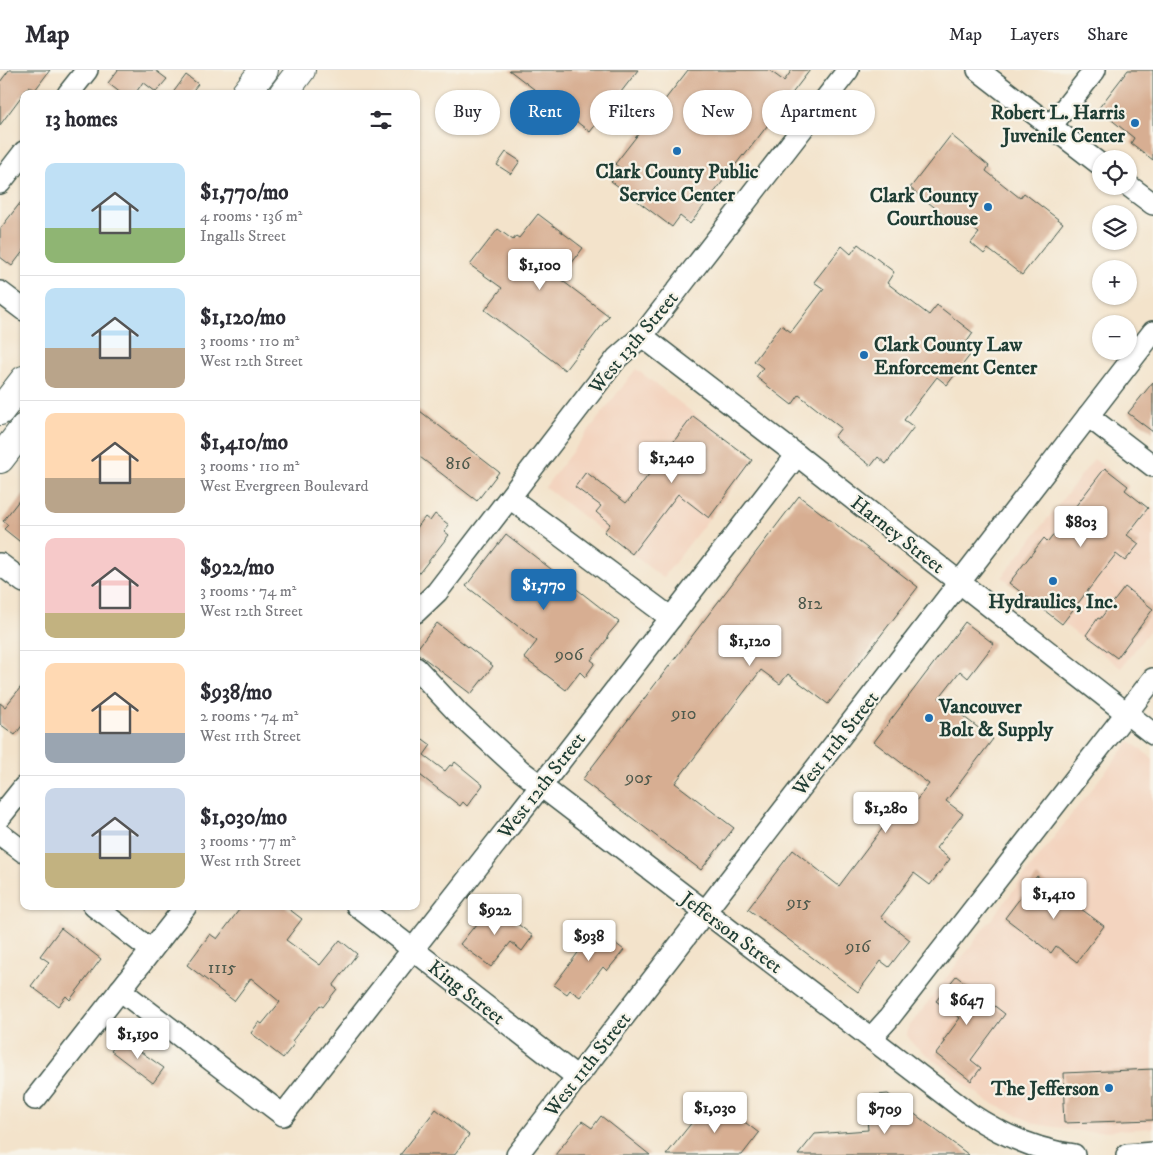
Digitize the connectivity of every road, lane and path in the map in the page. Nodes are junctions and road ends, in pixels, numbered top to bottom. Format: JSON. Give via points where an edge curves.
{"nodes":[{"id":1,"x":87,"y":70,"type":"edge"},
{"id":2,"x":264,"y":70,"type":"edge"},
{"id":3,"x":301,"y":70,"type":"edge"},
{"id":4,"x":848,"y":70,"type":"edge"},
{"id":5,"x":978,"y":70,"type":"edge"},
{"id":6,"x":1095,"y":70,"type":"edge"},
{"id":7,"x":71,"y":90,"type":"edge"},
{"id":8,"x":248,"y":90,"type":"edge"},
{"id":9,"x":286,"y":90,"type":"edge"},
{"id":10,"x":1052,"y":126,"type":"junction"},
{"id":11,"x":20,"y":157,"type":"edge"},
{"id":12,"x":1092,"y":157,"type":"edge"},
{"id":13,"x":0,"y":183,"type":"edge"},
{"id":14,"x":1137,"y":192,"type":"edge"},
{"id":15,"x":1153,"y":204,"type":"edge"},
{"id":16,"x":0,"y":292,"type":"edge"},
{"id":17,"x":20,"y":307,"type":"edge"},
{"id":18,"x":1153,"y":332,"type":"edge"},
{"id":19,"x":642,"y":336,"type":"junction"},
{"id":20,"x":20,"y":385,"type":"edge"},
{"id":21,"x":0,"y":411,"type":"edge"},
{"id":22,"x":1088,"y":416,"type":"junction"},
{"id":23,"x":20,"y":433,"type":"edge"},
{"id":24,"x":797,"y":455,"type":"junction"},
{"id":25,"x":0,"y":459,"type":"edge"},
{"id":26,"x":1153,"y":466,"type":"edge"},
{"id":27,"x":510,"y":498,"type":"junction"},
{"id":28,"x":0,"y":564,"type":"edge"},
{"id":29,"x":20,"y":579,"type":"edge"},
{"id":30,"x":960,"y":582,"type":"junction"},
{"id":31,"x":420,"y":608,"type":"edge"},
{"id":32,"x":671,"y":618,"type":"junction"},
{"id":33,"x":420,"y":672,"type":"edge"},
{"id":34,"x":1153,"y":679,"type":"edge"},
{"id":35,"x":1126,"y":713,"type":"junction"},
{"id":36,"x":1153,"y":734,"type":"edge"},
{"id":37,"x":541,"y":786,"type":"junction"},
{"id":38,"x":20,"y":792,"type":"edge"},
{"id":39,"x":0,"y":817,"type":"edge"},
{"id":40,"x":0,"y":834,"type":"edge"},
{"id":41,"x":20,"y":849,"type":"edge"},
{"id":42,"x":99,"y":910,"type":"edge"},
{"id":43,"x":183,"y":910,"type":"edge"},
{"id":44,"x":362,"y":910,"type":"edge"},
{"id":45,"x":705,"y":911,"type":"junction"},
{"id":46,"x":412,"y":949,"type":"junction"},
{"id":47,"x":151,"y":950,"type":"junction"},
{"id":48,"x":120,"y":990,"type":"junction"},
{"id":49,"x":871,"y":1038,"type":"junction"},
{"id":50,"x":577,"y":1077,"type":"junction"},
{"id":51,"x":35,"y":1099,"type":"dead end"},
{"id":52,"x":1153,"y":1153,"type":"edge"},
{"id":53,"x":517,"y":1155,"type":"edge"},
{"id":54,"x":1074,"y":1155,"type":"edge"},
{"id":55,"x":1127,"y":1155,"type":"edge"}],
"edges":[{"from":1,"to":7,"type":"street"},
{"from":2,"to":8,"type":"main road"},
{"from":3,"to":9,"type":"main road"},
{"from":4,"to":19,"type":"street","name":"West 13th Street"},
{"from":5,"to":10,"type":"street"},
{"from":6,"to":10,"type":"street"},
{"from":10,"to":12,"type":"street"},
{"from":11,"to":13,"type":"street"},
{"from":14,"to":15,"type":"street"},
{"from":16,"to":17,"type":"street"},
{"from":18,"to":22,"type":"street","name":"West 11th Street"},
{"from":19,"to":24,"type":"street","name":"Harney Street"},
{"from":19,"to":27,"type":"street","name":"West 13th Street","via":[[617,358]]},
{"from":20,"to":21,"type":"main road"},
{"from":22,"to":26,"type":"street"},
{"from":22,"to":30,"type":"street","name":"West 11th Street"},
{"from":23,"to":25,"type":"main road"},
{"from":24,"to":30,"type":"street","name":"Harney Street"},
{"from":24,"to":32,"type":"street","name":"West 12th Street"},
{"from":27,"to":31,"type":"street","name":"West 13th Street","via":[[437,592]]},
{"from":27,"to":32,"type":"street"},
{"from":28,"to":29,"type":"street"},
{"from":30,"to":35,"type":"street","name":"Harney Street"},
{"from":30,"to":45,"type":"street","name":"West 11th Street"},
{"from":32,"to":37,"type":"street","name":"West 12th Street"},
{"from":33,"to":37,"type":"street","name":"Jefferson Street","via":[[459,714]]},
{"from":34,"to":35,"type":"street"},
{"from":35,"to":36,"type":"street","name":"Harney Street"},
{"from":35,"to":49,"type":"street"},
{"from":37,"to":45,"type":"street","name":"Jefferson Street"},
{"from":37,"to":46,"type":"street","name":"West 12th Street"},
{"from":38,"to":39,"type":"street"},
{"from":40,"to":41,"type":"street"},
{"from":42,"to":47,"type":"street"},
{"from":43,"to":47,"type":"street"},
{"from":44,"to":46,"type":"street","name":"King Street"},
{"from":45,"to":49,"type":"street","name":"Jefferson Street"},
{"from":45,"to":50,"type":"street","name":"West 11th Street"},
{"from":46,"to":48,"type":"street","name":"West 12th Street","via":[[283,1115]]},
{"from":46,"to":50,"type":"street","name":"King Street"},
{"from":47,"to":48,"type":"street"},
{"from":48,"to":51,"type":"street"},
{"from":49,"to":54,"type":"street","name":"Jefferson Street","via":[[990,1127],[1030,1145]]},
{"from":50,"to":53,"type":"street","name":"West 11th Street"},
{"from":52,"to":55,"type":"street"}]}
